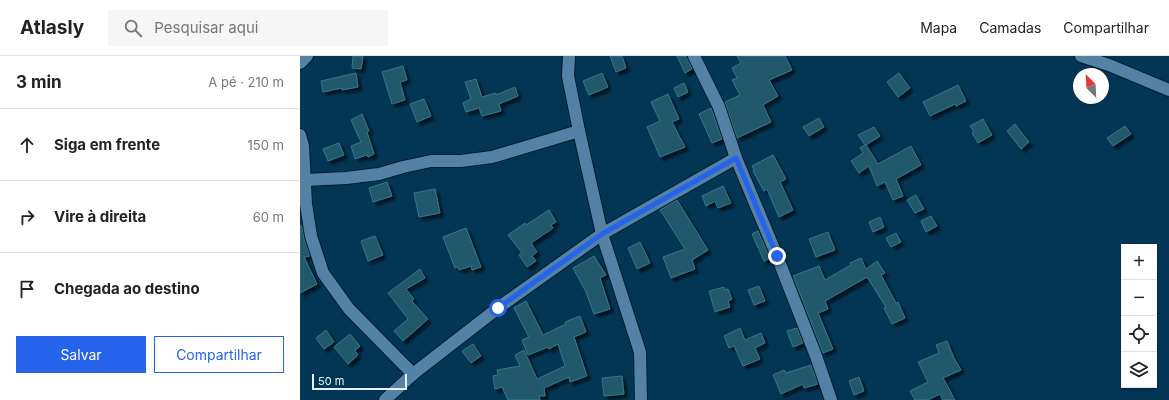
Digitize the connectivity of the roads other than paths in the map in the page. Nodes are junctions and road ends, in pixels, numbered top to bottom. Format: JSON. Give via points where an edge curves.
{"nodes":[{"id":1,"x":307,"y":56,"type":"edge"},
{"id":2,"x":569,"y":56,"type":"edge"},
{"id":3,"x":694,"y":56,"type":"edge"},
{"id":4,"x":1081,"y":56,"type":"edge"},
{"id":5,"x":300,"y":63,"type":"edge"},
{"id":6,"x":1169,"y":90,"type":"edge"},
{"id":7,"x":579,"y":131,"type":"junction"},
{"id":8,"x":300,"y":135,"type":"edge"},
{"id":9,"x":736,"y":158,"type":"junction"},
{"id":10,"x":303,"y":182,"type":"edge"},
{"id":11,"x":602,"y":234,"type":"junction"},
{"id":12,"x":413,"y":374,"type":"junction"},
{"id":13,"x":385,"y":400,"type":"edge"},
{"id":14,"x":641,"y":400,"type":"edge"},
{"id":15,"x":831,"y":400,"type":"edge"}],
"edges":[{"from":1,"to":5,"type":"street"},
{"from":2,"to":7,"type":"street","via":[[568,76]]},
{"from":3,"to":9,"type":"street","via":[[718,107]]},
{"from":4,"to":6,"type":"street"},
{"from":7,"to":10,"type":"street","via":[[492,157],[431,161],[379,174]]},
{"from":7,"to":11,"type":"street"},
{"from":8,"to":10,"type":"street","via":[[303,146]]},
{"from":9,"to":11,"type":"street"},
{"from":9,"to":15,"type":"street","via":[[777,256]]},
{"from":10,"to":12,"type":"street","via":[[311,236],[323,273],[350,309]]},
{"from":11,"to":12,"type":"street","via":[[498,308]]},
{"from":11,"to":14,"type":"street","via":[[640,352]]},
{"from":12,"to":13,"type":"street"}]}
